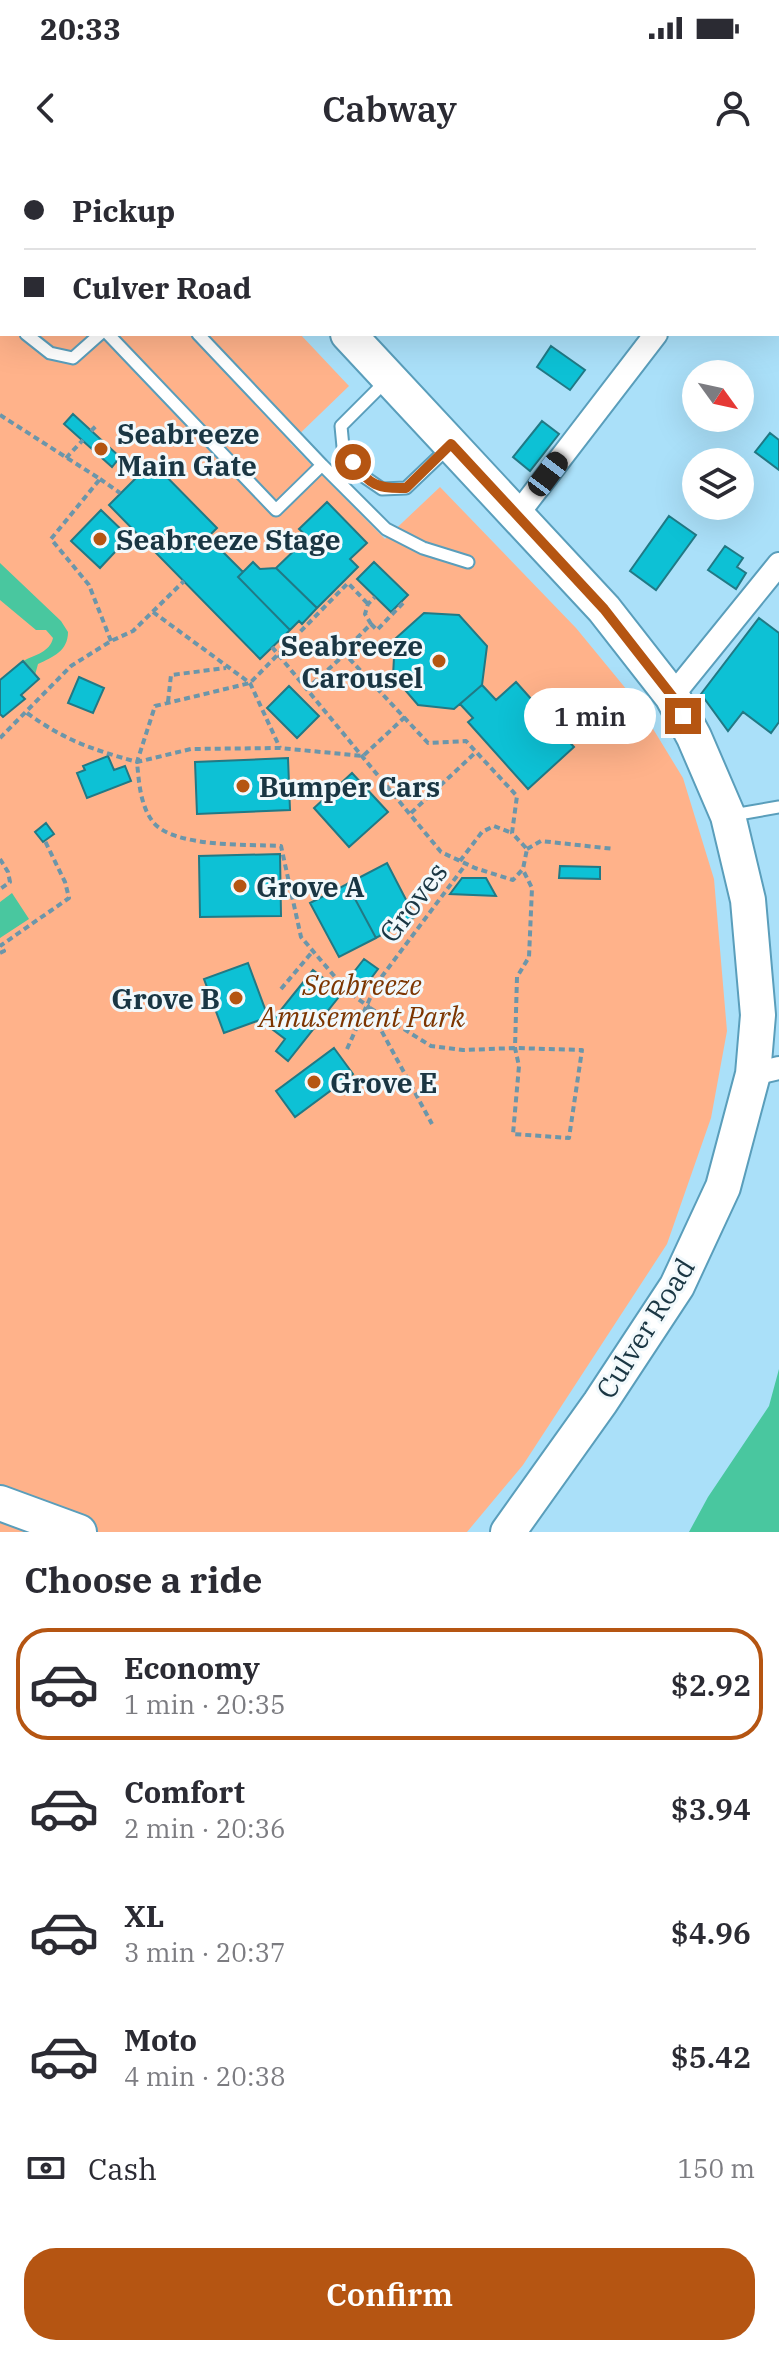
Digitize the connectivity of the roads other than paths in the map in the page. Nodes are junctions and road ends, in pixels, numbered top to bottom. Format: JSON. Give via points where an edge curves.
{"nodes":[{"id":1,"x":29,"y":336,"type":"edge"},
{"id":2,"x":98,"y":336,"type":"edge"},
{"id":3,"x":110,"y":336,"type":"edge"},
{"id":4,"x":200,"y":336,"type":"edge"},
{"id":5,"x":352,"y":336,"type":"edge"},
{"id":6,"x":654,"y":336,"type":"edge"},
{"id":7,"x":390,"y":378,"type":"junction"},
{"id":8,"x":451,"y":444,"type":"junction"},
{"id":9,"x":322,"y":465,"type":"junction"},
{"id":10,"x":517,"y":515,"type":"junction"},
{"id":11,"x":468,"y":562,"type":"dead end"},
{"id":12,"x":774,"y":578,"type":"edge"},
{"id":13,"x":672,"y":696,"type":"junction"},
{"id":14,"x":779,"y":807,"type":"edge"},
{"id":15,"x":728,"y":816,"type":"junction"},
{"id":16,"x":766,"y":1071,"type":"edge"},
{"id":17,"x":15,"y":1518,"type":"edge"},
{"id":18,"x":74,"y":1530,"type":"edge"},
{"id":19,"x":508,"y":1532,"type":"edge"}],
"edges":[{"from":1,"to":2,"type":"lane","via":[[50,353],[73,358]]},
{"from":3,"to":9,"type":"lane","via":[[276,510]]},
{"from":4,"to":9,"type":"lane"},
{"from":5,"to":7,"type":"main road","name":"Culver Road"},
{"from":6,"to":10,"type":"street"},
{"from":7,"to":8,"type":"main road","name":"Culver Road"},
{"from":7,"to":8,"type":"lane","via":[[341,426],[343,447],[363,476],[382,489],[406,488]]},
{"from":8,"to":10,"type":"main road","name":"Culver Road"},
{"from":9,"to":11,"type":"lane","via":[[386,529]]},
{"from":10,"to":13,"type":"main road","name":"Culver Road","via":[[604,609]]},
{"from":12,"to":13,"type":"street"},
{"from":13,"to":15,"type":"main road","name":"Culver Road"},
{"from":14,"to":15,"type":"lane"},
{"from":15,"to":16,"type":"main road","name":"Culver Road","via":[[748,900]]},
{"from":16,"to":19,"type":"main road","name":"Culver Road","via":[[723,1187],[677,1286]]},
{"from":17,"to":18,"type":"main road"}]}
